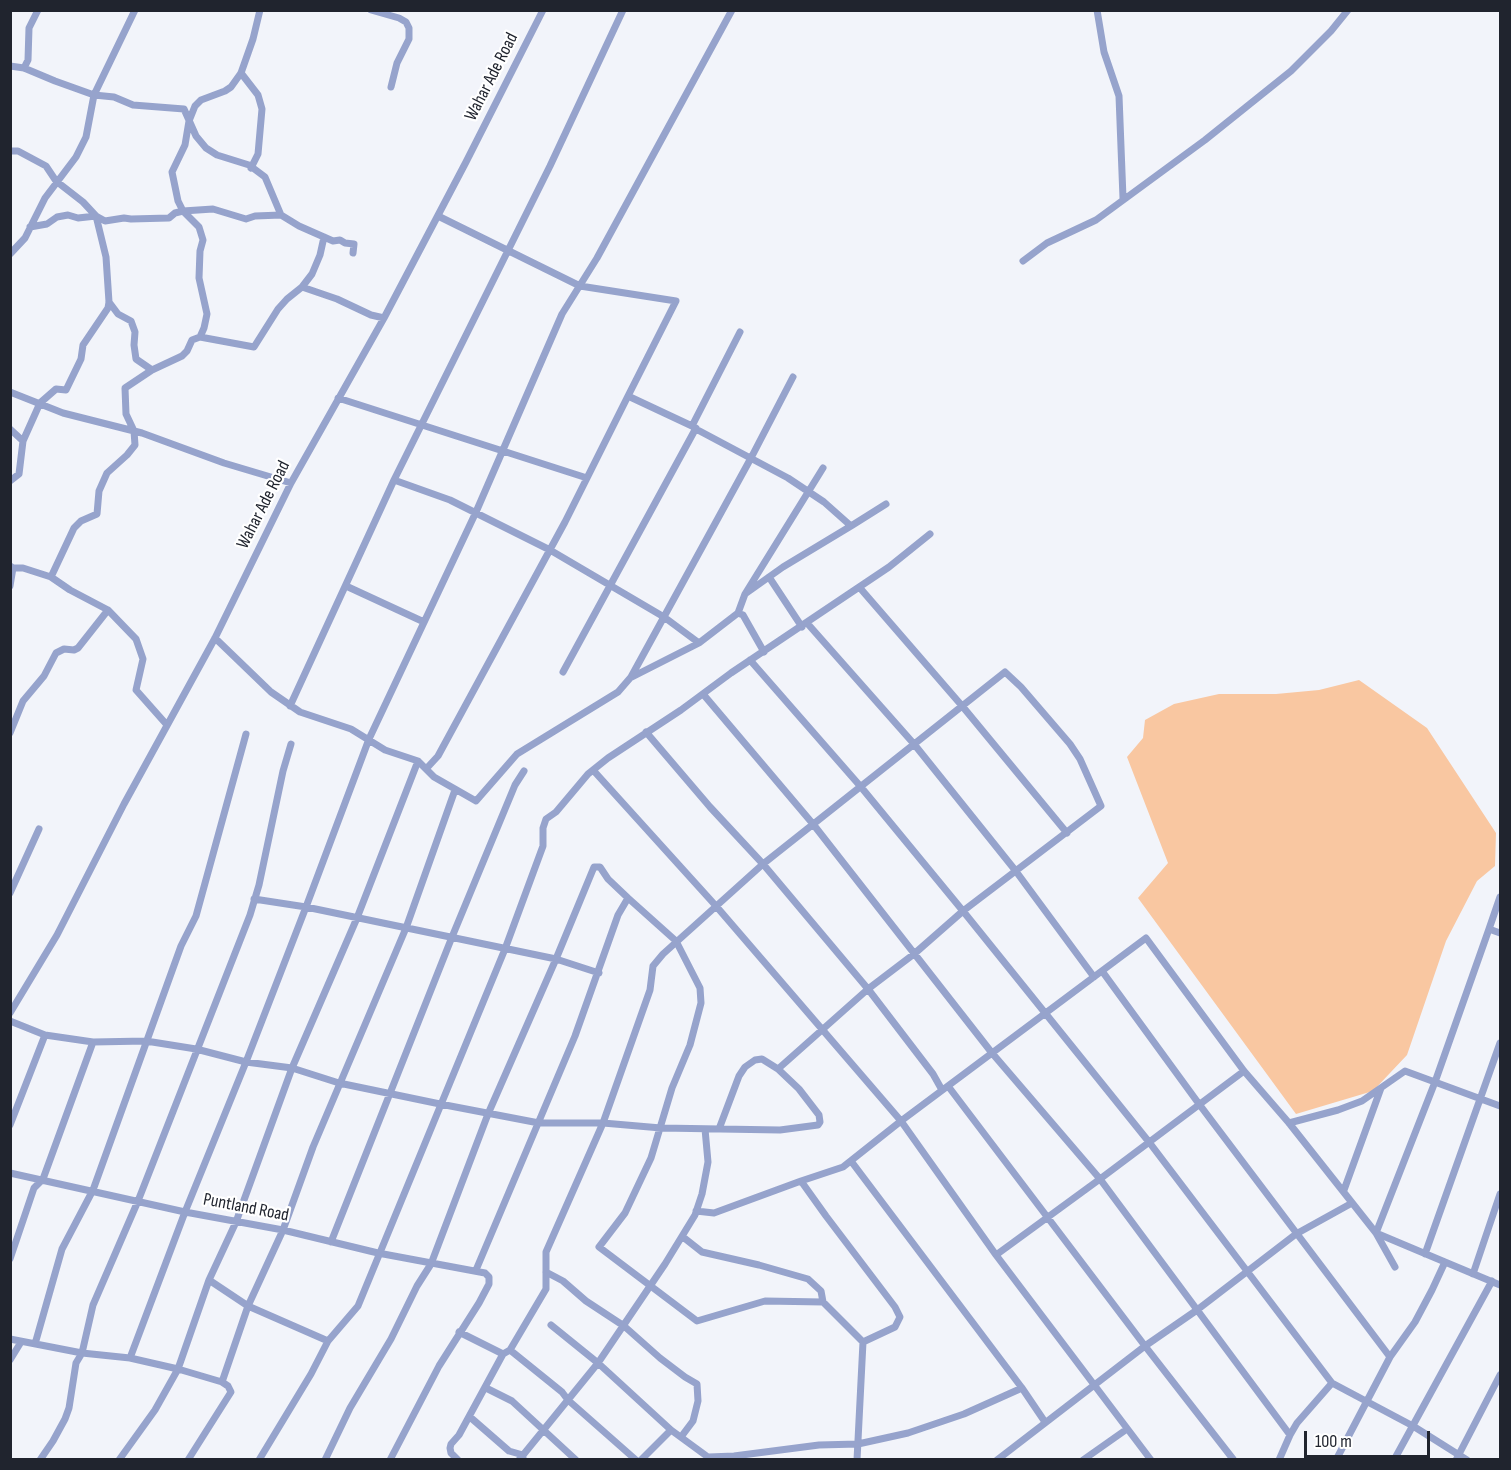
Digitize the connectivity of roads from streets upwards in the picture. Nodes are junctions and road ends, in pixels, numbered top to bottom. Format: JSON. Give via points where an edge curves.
{"nodes":[{"id":1,"x":38,"y":10,"type":"edge"},
{"id":2,"x":260,"y":10,"type":"edge"},
{"id":3,"x":371,"y":10,"type":"edge"},
{"id":4,"x":543,"y":10,"type":"edge"},
{"id":5,"x":623,"y":10,"type":"edge"},
{"id":6,"x":732,"y":10,"type":"edge"},
{"id":7,"x":1097,"y":10,"type":"edge"},
{"id":8,"x":1348,"y":10,"type":"edge"},
{"id":9,"x":132,"y":11,"type":"edge"},
{"id":10,"x":10,"y":66,"type":"edge"},
{"id":11,"x":24,"y":68,"type":"junction"},
{"id":12,"x":241,"y":73,"type":"junction"},
{"id":13,"x":391,"y":87,"type":"dead end"},
{"id":14,"x":94,"y":95,"type":"junction"},
{"id":15,"x":189,"y":121,"type":"junction"},
{"id":16,"x":10,"y":151,"type":"edge"},
{"id":17,"x":251,"y":168,"type":"junction"},
{"id":18,"x":56,"y":181,"type":"junction"},
{"id":19,"x":1124,"y":198,"type":"junction"},
{"id":20,"x":183,"y":211,"type":"junction"},
{"id":21,"x":281,"y":215,"type":"junction"},
{"id":22,"x":96,"y":216,"type":"junction"},
{"id":23,"x":438,"y":216,"type":"junction"},
{"id":24,"x":30,"y":228,"type":"junction"},
{"id":25,"x":324,"y":237,"type":"junction"},
{"id":26,"x":508,"y":252,"type":"junction"},
{"id":27,"x":354,"y":253,"type":"dead end"},
{"id":28,"x":10,"y":254,"type":"edge"},
{"id":29,"x":1023,"y":261,"type":"dead end"},
{"id":30,"x":580,"y":285,"type":"junction"},
{"id":31,"x":303,"y":287,"type":"junction"},
{"id":32,"x":109,"y":302,"type":"junction"},
{"id":33,"x":384,"y":318,"type":"junction"},
{"id":34,"x":740,"y":332,"type":"dead end"},
{"id":35,"x":200,"y":337,"type":"junction"},
{"id":36,"x":152,"y":370,"type":"junction"},
{"id":37,"x":793,"y":377,"type":"dead end"},
{"id":38,"x":10,"y":392,"type":"edge"},
{"id":39,"x":628,"y":396,"type":"junction"},
{"id":40,"x":338,"y":398,"type":"junction"},
{"id":41,"x":40,"y":403,"type":"junction"},
{"id":42,"x":422,"y":425,"type":"junction"},
{"id":43,"x":694,"y":427,"type":"junction"},
{"id":44,"x":10,"y":429,"type":"edge"},
{"id":45,"x":134,"y":431,"type":"junction"},
{"id":46,"x":23,"y":441,"type":"junction"},
{"id":47,"x":502,"y":450,"type":"junction"},
{"id":48,"x":752,"y":458,"type":"junction"},
{"id":49,"x":822,"y":468,"type":"dead end"},
{"id":50,"x":587,"y":478,"type":"junction"},
{"id":51,"x":394,"y":480,"type":"junction"},
{"id":52,"x":10,"y":481,"type":"edge"},
{"id":53,"x":291,"y":483,"type":"junction"},
{"id":54,"x":808,"y":492,"type":"junction"},
{"id":55,"x":886,"y":504,"type":"dead end"},
{"id":56,"x":476,"y":512,"type":"junction"},
{"id":57,"x":851,"y":526,"type":"junction"},
{"id":58,"x":930,"y":534,"type":"dead end"},
{"id":59,"x":550,"y":550,"type":"junction"},
{"id":60,"x":12,"y":567,"type":"edge"},
{"id":61,"x":51,"y":577,"type":"junction"},
{"id":62,"x":769,"y":577,"type":"junction"},
{"id":63,"x":10,"y":586,"type":"edge"},
{"id":64,"x":346,"y":586,"type":"junction"},
{"id":65,"x":609,"y":586,"type":"junction"},
{"id":66,"x":860,"y":588,"type":"junction"},
{"id":67,"x":746,"y":594,"type":"junction"},
{"id":68,"x":108,"y":610,"type":"junction"},
{"id":69,"x":738,"y":613,"type":"junction"},
{"id":70,"x":664,"y":618,"type":"junction"},
{"id":71,"x":424,"y":622,"type":"junction"},
{"id":72,"x":804,"y":625,"type":"junction"},
{"id":73,"x":215,"y":638,"type":"junction"},
{"id":74,"x":699,"y":643,"type":"junction"},
{"id":75,"x":764,"y":652,"type":"junction"},
{"id":76,"x":750,"y":660,"type":"junction"},
{"id":77,"x":562,"y":672,"type":"dead end"},
{"id":78,"x":631,"y":677,"type":"junction"},
{"id":79,"x":703,"y":694,"type":"junction"},
{"id":80,"x":290,"y":706,"type":"junction"},
{"id":81,"x":963,"y":707,"type":"junction"},
{"id":82,"x":167,"y":725,"type":"junction"},
{"id":83,"x":646,"y":732,"type":"junction"},
{"id":84,"x":10,"y":734,"type":"edge"},
{"id":85,"x":246,"y":734,"type":"dead end"},
{"id":86,"x":369,"y":739,"type":"junction"},
{"id":87,"x":291,"y":744,"type":"dead end"},
{"id":88,"x":914,"y":744,"type":"junction"},
{"id":89,"x":418,"y":761,"type":"junction"},
{"id":90,"x":426,"y":769,"type":"junction"},
{"id":91,"x":593,"y":770,"type":"junction"},
{"id":92,"x":524,"y":771,"type":"dead end"},
{"id":93,"x":861,"y":787,"type":"junction"},
{"id":94,"x":455,"y":790,"type":"junction"},
{"id":95,"x":813,"y":824,"type":"junction"},
{"id":96,"x":39,"y":829,"type":"dead end"},
{"id":97,"x":1067,"y":833,"type":"junction"},
{"id":98,"x":763,"y":864,"type":"junction"},
{"id":99,"x":1015,"y":870,"type":"junction"},
{"id":100,"x":10,"y":893,"type":"edge"},
{"id":101,"x":1500,"y":897,"type":"edge"},
{"id":102,"x":628,"y":898,"type":"junction"},
{"id":103,"x":254,"y":899,"type":"junction"},
{"id":104,"x":716,"y":906,"type":"junction"},
{"id":105,"x":306,"y":907,"type":"junction"},
{"id":106,"x":963,"y":911,"type":"junction"},
{"id":107,"x":357,"y":918,"type":"junction"},
{"id":108,"x":406,"y":928,"type":"junction"},
{"id":109,"x":1489,"y":929,"type":"junction"},
{"id":110,"x":1500,"y":933,"type":"edge"},
{"id":111,"x":452,"y":937,"type":"junction"},
{"id":112,"x":676,"y":941,"type":"junction"},
{"id":113,"x":505,"y":949,"type":"junction"},
{"id":114,"x":914,"y":954,"type":"junction"},
{"id":115,"x":556,"y":959,"type":"junction"},
{"id":116,"x":1102,"y":971,"type":"junction"},
{"id":117,"x":599,"y":973,"type":"junction"},
{"id":118,"x":1094,"y":977,"type":"junction"},
{"id":119,"x":867,"y":989,"type":"junction"},
{"id":120,"x":10,"y":1013,"type":"edge"},
{"id":121,"x":1045,"y":1014,"type":"junction"},
{"id":122,"x":10,"y":1021,"type":"edge"},
{"id":123,"x":823,"y":1029,"type":"junction"},
{"id":124,"x":45,"y":1035,"type":"junction"},
{"id":125,"x":146,"y":1041,"type":"junction"},
{"id":126,"x":93,"y":1042,"type":"junction"},
{"id":127,"x":1500,"y":1043,"type":"edge"},
{"id":128,"x":196,"y":1049,"type":"junction"},
{"id":129,"x":992,"y":1053,"type":"junction"},
{"id":130,"x":246,"y":1062,"type":"junction"},
{"id":131,"x":292,"y":1068,"type":"junction"},
{"id":132,"x":778,"y":1069,"type":"junction"},
{"id":133,"x":1244,"y":1071,"type":"junction"},
{"id":134,"x":1435,"y":1082,"type":"junction"},
{"id":135,"x":339,"y":1083,"type":"junction"},
{"id":136,"x":945,"y":1088,"type":"junction"},
{"id":137,"x":1381,"y":1088,"type":"junction"},
{"id":138,"x":389,"y":1093,"type":"junction"},
{"id":139,"x":1481,"y":1098,"type":"junction"},
{"id":140,"x":440,"y":1104,"type":"junction"},
{"id":141,"x":1199,"y":1104,"type":"junction"},
{"id":142,"x":1500,"y":1106,"type":"edge"},
{"id":143,"x":488,"y":1114,"type":"junction"},
{"id":144,"x":901,"y":1121,"type":"junction"},
{"id":145,"x":539,"y":1123,"type":"junction"},
{"id":146,"x":1289,"y":1123,"type":"junction"},
{"id":147,"x":603,"y":1124,"type":"junction"},
{"id":148,"x":10,"y":1125,"type":"edge"},
{"id":149,"x":661,"y":1128,"type":"junction"},
{"id":150,"x":705,"y":1129,"type":"junction"},
{"id":151,"x":719,"y":1129,"type":"junction"},
{"id":152,"x":1149,"y":1142,"type":"junction"},
{"id":153,"x":852,"y":1161,"type":"junction"},
{"id":154,"x":10,"y":1173,"type":"edge"},
{"id":155,"x":43,"y":1179,"type":"junction"},
{"id":156,"x":1100,"y":1179,"type":"junction"},
{"id":157,"x":801,"y":1181,"type":"junction"},
{"id":158,"x":93,"y":1190,"type":"junction"},
{"id":159,"x":1344,"y":1190,"type":"junction"},
{"id":160,"x":1500,"y":1194,"type":"edge"},
{"id":161,"x":138,"y":1201,"type":"junction"},
{"id":162,"x":1352,"y":1203,"type":"junction"},
{"id":163,"x":696,"y":1211,"type":"junction"},
{"id":164,"x":185,"y":1212,"type":"junction"},
{"id":165,"x":1047,"y":1217,"type":"junction"},
{"id":166,"x":236,"y":1222,"type":"junction"},
{"id":167,"x":283,"y":1230,"type":"junction"},
{"id":168,"x":1376,"y":1233,"type":"junction"},
{"id":169,"x":1296,"y":1234,"type":"junction"},
{"id":170,"x":683,"y":1237,"type":"junction"},
{"id":171,"x":331,"y":1242,"type":"junction"},
{"id":172,"x":378,"y":1253,"type":"junction"},
{"id":173,"x":1425,"y":1254,"type":"junction"},
{"id":174,"x":996,"y":1255,"type":"junction"},
{"id":175,"x":10,"y":1259,"type":"edge"},
{"id":176,"x":1445,"y":1262,"type":"junction"},
{"id":177,"x":431,"y":1264,"type":"junction"},
{"id":178,"x":1395,"y":1267,"type":"dead end"},
{"id":179,"x":476,"y":1270,"type":"junction"},
{"id":180,"x":1247,"y":1271,"type":"junction"},
{"id":181,"x":546,"y":1272,"type":"junction"},
{"id":182,"x":1473,"y":1274,"type":"junction"},
{"id":183,"x":209,"y":1280,"type":"junction"},
{"id":184,"x":1492,"y":1281,"type":"junction"},
{"id":185,"x":1500,"y":1285,"type":"edge"},
{"id":186,"x":650,"y":1286,"type":"junction"},
{"id":187,"x":823,"y":1302,"type":"junction"},
{"id":188,"x":248,"y":1306,"type":"junction"},
{"id":189,"x":1197,"y":1310,"type":"junction"},
{"id":190,"x":552,"y":1325,"type":"dead end"},
{"id":191,"x":624,"y":1326,"type":"junction"},
{"id":192,"x":459,"y":1332,"type":"junction"},
{"id":193,"x":10,"y":1339,"type":"edge"},
{"id":194,"x":328,"y":1341,"type":"junction"},
{"id":195,"x":21,"y":1342,"type":"junction"},
{"id":196,"x":863,"y":1342,"type":"junction"},
{"id":197,"x":35,"y":1344,"type":"junction"},
{"id":198,"x":1145,"y":1346,"type":"junction"},
{"id":199,"x":507,"y":1352,"type":"junction"},
{"id":200,"x":82,"y":1353,"type":"junction"},
{"id":201,"x":1390,"y":1357,"type":"junction"},
{"id":202,"x":130,"y":1358,"type":"junction"},
{"id":203,"x":10,"y":1360,"type":"edge"},
{"id":204,"x":598,"y":1363,"type":"junction"},
{"id":205,"x":178,"y":1369,"type":"junction"},
{"id":206,"x":1500,"y":1378,"type":"edge"},
{"id":207,"x":222,"y":1382,"type":"junction"},
{"id":208,"x":1332,"y":1383,"type":"junction"},
{"id":209,"x":1094,"y":1384,"type":"junction"},
{"id":210,"x":486,"y":1388,"type":"junction"},
{"id":211,"x":1022,"y":1388,"type":"junction"},
{"id":212,"x":568,"y":1400,"type":"junction"},
{"id":213,"x":1367,"y":1401,"type":"junction"},
{"id":214,"x":470,"y":1416,"type":"junction"},
{"id":215,"x":1045,"y":1422,"type":"junction"},
{"id":216,"x":1413,"y":1425,"type":"junction"},
{"id":217,"x":542,"y":1429,"type":"junction"},
{"id":218,"x":1127,"y":1429,"type":"junction"},
{"id":219,"x":671,"y":1430,"type":"junction"},
{"id":220,"x":1290,"y":1436,"type":"junction"},
{"id":221,"x":681,"y":1437,"type":"junction"},
{"id":222,"x":858,"y":1444,"type":"junction"},
{"id":223,"x":1457,"y":1456,"type":"edge"},
{"id":224,"x":522,"y":1458,"type":"edge"},
{"id":225,"x":711,"y":1458,"type":"edge"},
{"id":226,"x":997,"y":1459,"type":"edge"},
{"id":227,"x":1234,"y":1459,"type":"edge"},
{"id":228,"x":40,"y":1460,"type":"edge"},
{"id":229,"x":119,"y":1460,"type":"edge"},
{"id":230,"x":188,"y":1460,"type":"edge"},
{"id":231,"x":260,"y":1460,"type":"edge"},
{"id":232,"x":325,"y":1460,"type":"edge"},
{"id":233,"x":390,"y":1460,"type":"edge"},
{"id":234,"x":458,"y":1460,"type":"edge"},
{"id":235,"x":576,"y":1460,"type":"edge"},
{"id":236,"x":636,"y":1460,"type":"edge"},
{"id":237,"x":641,"y":1460,"type":"edge"},
{"id":238,"x":857,"y":1460,"type":"edge"},
{"id":239,"x":1083,"y":1460,"type":"edge"},
{"id":240,"x":1151,"y":1460,"type":"edge"},
{"id":241,"x":1279,"y":1460,"type":"edge"},
{"id":242,"x":1336,"y":1460,"type":"edge"},
{"id":243,"x":1394,"y":1460,"type":"edge"},
{"id":244,"x":1467,"y":1460,"type":"edge"}],
"edges":[{"from":1,"to":11,"type":"street","via":[[29,28]]},
{"from":2,"to":12,"type":"street"},
{"from":3,"to":13,"type":"street","via":[[399,18],[409,28],[409,39]]},
{"from":4,"to":23,"type":"street","name":"Wahar Ade Road"},
{"from":5,"to":26,"type":"street"},
{"from":6,"to":30,"type":"street"},
{"from":7,"to":19,"type":"street","via":[[1104,52],[1119,96]]},
{"from":8,"to":19,"type":"street","via":[[1291,71]]},
{"from":9,"to":14,"type":"street"},
{"from":10,"to":11,"type":"street"},
{"from":11,"to":14,"type":"street"},
{"from":12,"to":15,"type":"street","via":[[225,91],[201,99]]},
{"from":12,"to":17,"type":"street","via":[[258,94],[262,109],[258,154]]},
{"from":14,"to":15,"type":"street","via":[[114,97],[133,105],[184,109]]},
{"from":14,"to":18,"type":"street","via":[[86,137],[76,157]]},
{"from":15,"to":17,"type":"street","via":[[206,148]]},
{"from":15,"to":20,"type":"street","via":[[185,145],[172,172]]},
{"from":16,"to":18,"type":"street","via":[[18,151],[46,166]]},
{"from":17,"to":21,"type":"street","via":[[265,177]]},
{"from":18,"to":22,"type":"street"},
{"from":18,"to":24,"type":"street"},
{"from":19,"to":29,"type":"street","via":[[1096,220],[1047,243]]},
{"from":20,"to":21,"type":"street","via":[[213,209],[246,219]]},
{"from":20,"to":22,"type":"street","via":[[169,218],[105,221]]},
{"from":20,"to":35,"type":"street","via":[[199,227],[203,240],[199,278],[207,314]]},
{"from":21,"to":25,"type":"street"},
{"from":22,"to":24,"type":"street","via":[[57,217],[51,223]]},
{"from":22,"to":32,"type":"street","via":[[106,257]]},
{"from":23,"to":26,"type":"street"},
{"from":23,"to":33,"type":"street","name":"Wahar Ade Road"},
{"from":24,"to":28,"type":"street"},
{"from":25,"to":27,"type":"street","via":[[354,244]]},
{"from":25,"to":31,"type":"street","via":[[316,266]]},
{"from":26,"to":30,"type":"street"},
{"from":26,"to":42,"type":"street"},
{"from":30,"to":39,"type":"street","via":[[676,301]]},
{"from":30,"to":47,"type":"street","via":[[562,314]]},
{"from":31,"to":33,"type":"street"},
{"from":31,"to":35,"type":"street","via":[[278,309],[254,347]]},
{"from":32,"to":36,"type":"street","via":[[118,314],[131,321],[136,359]]},
{"from":32,"to":41,"type":"street","via":[[83,345],[81,359],[66,390],[56,388]]},
{"from":33,"to":40,"type":"street","name":"Wahar Ade Road"},
{"from":34,"to":43,"type":"street"},
{"from":35,"to":36,"type":"street","via":[[192,340],[182,356]]},
{"from":36,"to":45,"type":"street","via":[[124,388],[126,414]]},
{"from":37,"to":48,"type":"street"},
{"from":38,"to":41,"type":"street"},
{"from":39,"to":43,"type":"street"},
{"from":39,"to":50,"type":"street"},
{"from":40,"to":42,"type":"street"},
{"from":40,"to":53,"type":"street","name":"Wahar Ade Road"},
{"from":41,"to":45,"type":"street","via":[[63,413]]},
{"from":41,"to":46,"type":"street"},
{"from":42,"to":47,"type":"street"},
{"from":42,"to":51,"type":"street"},
{"from":43,"to":48,"type":"street"},
{"from":43,"to":65,"type":"street"},
{"from":44,"to":46,"type":"street"},
{"from":45,"to":53,"type":"street"},
{"from":45,"to":61,"type":"street","via":[[135,445],[102,482],[97,514],[81,520],[74,528]]},
{"from":46,"to":52,"type":"street","via":[[19,474]]},
{"from":47,"to":50,"type":"street"},
{"from":47,"to":56,"type":"street"},
{"from":48,"to":54,"type":"street"},
{"from":48,"to":70,"type":"street"},
{"from":49,"to":54,"type":"street"},
{"from":50,"to":59,"type":"street"},
{"from":51,"to":56,"type":"street"},
{"from":51,"to":64,"type":"street"},
{"from":53,"to":73,"type":"street","name":"Wahar Ade Road"},
{"from":54,"to":57,"type":"street"},
{"from":54,"to":67,"type":"street"},
{"from":55,"to":57,"type":"street"},
{"from":56,"to":59,"type":"street"},
{"from":56,"to":71,"type":"street"},
{"from":57,"to":62,"type":"street"},
{"from":58,"to":66,"type":"street"},
{"from":59,"to":65,"type":"street"},
{"from":59,"to":90,"type":"street","via":[[438,756]]},
{"from":60,"to":61,"type":"street"},
{"from":60,"to":63,"type":"street"},
{"from":61,"to":68,"type":"street"},
{"from":62,"to":67,"type":"street"},
{"from":62,"to":72,"type":"street"},
{"from":64,"to":71,"type":"street"},
{"from":64,"to":80,"type":"street"},
{"from":65,"to":70,"type":"street"},
{"from":65,"to":77,"type":"street"},
{"from":66,"to":72,"type":"street"},
{"from":66,"to":81,"type":"street"},
{"from":67,"to":69,"type":"street"},
{"from":68,"to":82,"type":"street","via":[[136,639],[143,659],[136,690]]},
{"from":68,"to":84,"type":"street","via":[[78,648],[56,652],[44,675],[22,701]]},
{"from":69,"to":74,"type":"street"},
{"from":69,"to":75,"type":"street","via":[[743,615]]},
{"from":70,"to":74,"type":"street"},
{"from":70,"to":78,"type":"street"},
{"from":71,"to":86,"type":"street"},
{"from":72,"to":75,"type":"street"},
{"from":72,"to":88,"type":"street"},
{"from":73,"to":80,"type":"street"},
{"from":73,"to":82,"type":"street","name":"Wahar Ade Road"},
{"from":74,"to":78,"type":"street"},
{"from":75,"to":76,"type":"street"},
{"from":76,"to":79,"type":"street"},
{"from":76,"to":93,"type":"street"},
{"from":78,"to":94,"type":"street","via":[[618,692],[516,754],[476,801]]},
{"from":79,"to":83,"type":"street"},
{"from":79,"to":95,"type":"street"},
{"from":80,"to":86,"type":"street"},
{"from":81,"to":88,"type":"street"},
{"from":81,"to":97,"type":"street"},
{"from":81,"to":97,"type":"street","via":[[1005,672],[1052,723],[1080,759],[1101,806]]},
{"from":82,"to":120,"type":"street","name":"Wahar Ade Road","via":[[57,935]]},
{"from":83,"to":91,"type":"street"},
{"from":83,"to":98,"type":"street"},
{"from":85,"to":125,"type":"street","via":[[196,916]]},
{"from":86,"to":89,"type":"street","via":[[385,750]]},
{"from":86,"to":105,"type":"street"},
{"from":87,"to":103,"type":"street"},
{"from":88,"to":93,"type":"street"},
{"from":88,"to":99,"type":"street"},
{"from":89,"to":90,"type":"street"},
{"from":89,"to":107,"type":"street"},
{"from":90,"to":94,"type":"street"},
{"from":91,"to":104,"type":"street"},
{"from":91,"to":113,"type":"street","via":[[546,819],[543,846]]},
{"from":92,"to":111,"type":"street"},
{"from":93,"to":95,"type":"street"},
{"from":93,"to":106,"type":"street"},
{"from":94,"to":108,"type":"street"},
{"from":95,"to":98,"type":"street"},
{"from":95,"to":114,"type":"street"},
{"from":96,"to":100,"type":"street"},
{"from":97,"to":99,"type":"street"},
{"from":98,"to":104,"type":"street"},
{"from":98,"to":119,"type":"street"},
{"from":99,"to":106,"type":"street"},
{"from":99,"to":118,"type":"street"},
{"from":101,"to":109,"type":"street"},
{"from":102,"to":112,"type":"street"},
{"from":102,"to":115,"type":"street","via":[[600,867],[594,867]]},
{"from":102,"to":117,"type":"street","via":[[618,915]]},
{"from":103,"to":105,"type":"street"},
{"from":103,"to":128,"type":"street"},
{"from":104,"to":112,"type":"street"},
{"from":104,"to":123,"type":"street"},
{"from":105,"to":107,"type":"street"},
{"from":105,"to":130,"type":"street"},
{"from":106,"to":114,"type":"street"},
{"from":106,"to":121,"type":"street"},
{"from":107,"to":108,"type":"street"},
{"from":107,"to":131,"type":"street"},
{"from":108,"to":111,"type":"street"},
{"from":108,"to":135,"type":"street"},
{"from":109,"to":110,"type":"street"},
{"from":109,"to":134,"type":"street"},
{"from":111,"to":113,"type":"street"},
{"from":111,"to":138,"type":"street"},
{"from":112,"to":147,"type":"street","via":[[653,966],[650,990]]},
{"from":112,"to":149,"type":"street","via":[[700,988],[701,1003]]},
{"from":113,"to":115,"type":"street"},
{"from":113,"to":140,"type":"street"},
{"from":114,"to":119,"type":"street"},
{"from":114,"to":129,"type":"street"},
{"from":115,"to":117,"type":"street"},
{"from":115,"to":143,"type":"street"},
{"from":116,"to":118,"type":"street"},
{"from":116,"to":133,"type":"street","via":[[1146,938]]},
{"from":116,"to":141,"type":"street"},
{"from":117,"to":145,"type":"street"},
{"from":118,"to":121,"type":"street"},
{"from":119,"to":123,"type":"street"},
{"from":119,"to":136,"type":"street"},
{"from":121,"to":129,"type":"street"},
{"from":121,"to":152,"type":"street"},
{"from":122,"to":124,"type":"street"},
{"from":123,"to":132,"type":"street"},
{"from":123,"to":144,"type":"street"},
{"from":124,"to":126,"type":"street"},
{"from":124,"to":148,"type":"street"},
{"from":125,"to":126,"type":"street"},
{"from":125,"to":128,"type":"street"},
{"from":125,"to":158,"type":"street"},
{"from":126,"to":155,"type":"street"},
{"from":127,"to":139,"type":"street"},
{"from":128,"to":130,"type":"street"},
{"from":128,"to":161,"type":"street"},
{"from":129,"to":136,"type":"street"},
{"from":129,"to":156,"type":"street"},
{"from":130,"to":131,"type":"street"},
{"from":130,"to":164,"type":"street"},
{"from":131,"to":135,"type":"street"},
{"from":131,"to":166,"type":"street"},
{"from":132,"to":151,"type":"street","via":[[762,1059],[745,1067]]},
{"from":132,"to":151,"type":"street","via":[[819,1115],[818,1125],[780,1130]]},
{"from":133,"to":141,"type":"street"},
{"from":133,"to":146,"type":"street"},
{"from":134,"to":137,"type":"street","via":[[1405,1071]]},
{"from":134,"to":139,"type":"street"},
{"from":134,"to":168,"type":"street"},
{"from":135,"to":138,"type":"street"},
{"from":135,"to":167,"type":"street"},
{"from":136,"to":144,"type":"street"},
{"from":136,"to":165,"type":"street"},
{"from":137,"to":146,"type":"street","via":[[1362,1101]]},
{"from":137,"to":159,"type":"street"},
{"from":138,"to":140,"type":"street"},
{"from":138,"to":171,"type":"street"},
{"from":139,"to":142,"type":"street"},
{"from":139,"to":173,"type":"street"},
{"from":140,"to":143,"type":"street"},
{"from":140,"to":172,"type":"street"},
{"from":141,"to":152,"type":"street"},
{"from":141,"to":169,"type":"street"},
{"from":143,"to":145,"type":"street"},
{"from":143,"to":177,"type":"street"},
{"from":144,"to":153,"type":"street"},
{"from":144,"to":174,"type":"street"},
{"from":145,"to":147,"type":"street"},
{"from":145,"to":179,"type":"street"},
{"from":146,"to":159,"type":"street"},
{"from":147,"to":149,"type":"street"},
{"from":147,"to":181,"type":"street","via":[[546,1252]]},
{"from":149,"to":150,"type":"street"},
{"from":149,"to":186,"type":"street","via":[[625,1214],[599,1247]]},
{"from":150,"to":151,"type":"street"},
{"from":150,"to":163,"type":"street","via":[[708,1162]]},
{"from":152,"to":156,"type":"street"},
{"from":152,"to":180,"type":"street"},
{"from":153,"to":157,"type":"street"},
{"from":153,"to":211,"type":"street"},
{"from":154,"to":155,"type":"street","name":"Puntland Road"},
{"from":155,"to":158,"type":"street","name":"Puntland Road"},
{"from":155,"to":175,"type":"street","via":[[34,1188]]},
{"from":156,"to":165,"type":"street"},
{"from":156,"to":189,"type":"street"},
{"from":157,"to":163,"type":"street","via":[[714,1213]]},
{"from":157,"to":196,"type":"street","via":[[900,1317],[895,1327]]},
{"from":158,"to":161,"type":"street","name":"Puntland Road"},
{"from":158,"to":197,"type":"street","via":[[62,1248]]},
{"from":159,"to":162,"type":"street"},
{"from":160,"to":182,"type":"street"},
{"from":161,"to":164,"type":"street","name":"Puntland Road"},
{"from":161,"to":200,"type":"street","via":[[93,1305]]},
{"from":162,"to":168,"type":"street"},
{"from":162,"to":169,"type":"street"},
{"from":163,"to":170,"type":"street"},
{"from":164,"to":166,"type":"street","name":"Puntland Road"},
{"from":164,"to":202,"type":"street"},
{"from":165,"to":174,"type":"street"},
{"from":165,"to":198,"type":"street"},
{"from":166,"to":167,"type":"street","name":"Puntland Road"},
{"from":166,"to":183,"type":"street"},
{"from":167,"to":171,"type":"street","name":"Puntland Road"},
{"from":167,"to":188,"type":"street"},
{"from":168,"to":173,"type":"street"},
{"from":168,"to":178,"type":"street"},
{"from":169,"to":180,"type":"street"},
{"from":169,"to":201,"type":"street"},
{"from":170,"to":186,"type":"street"},
{"from":170,"to":187,"type":"street","via":[[702,1252],[808,1279],[820,1291]]},
{"from":171,"to":172,"type":"street","name":"Puntland Road"},
{"from":172,"to":177,"type":"street","name":"Puntland Road"},
{"from":172,"to":194,"type":"street","via":[[358,1306]]},
{"from":173,"to":176,"type":"street"},
{"from":174,"to":209,"type":"street"},
{"from":176,"to":182,"type":"street"},
{"from":176,"to":201,"type":"street","via":[[1414,1322]]},
{"from":177,"to":179,"type":"street","name":"Puntland Road"},
{"from":177,"to":232,"type":"street"},
{"from":179,"to":192,"type":"street","via":[[489,1277],[489,1284]]},
{"from":180,"to":189,"type":"street"},
{"from":180,"to":208,"type":"street"},
{"from":181,"to":191,"type":"street"},
{"from":181,"to":199,"type":"street","via":[[546,1289]]},
{"from":182,"to":184,"type":"street"},
{"from":183,"to":188,"type":"street"},
{"from":183,"to":205,"type":"street"},
{"from":184,"to":185,"type":"street"},
{"from":184,"to":216,"type":"street"},
{"from":186,"to":187,"type":"street","via":[[697,1321],[765,1301]]},
{"from":186,"to":191,"type":"street"},
{"from":187,"to":196,"type":"street"},
{"from":188,"to":194,"type":"street"},
{"from":188,"to":207,"type":"street"},
{"from":189,"to":198,"type":"street"},
{"from":189,"to":220,"type":"street"},
{"from":190,"to":204,"type":"street"},
{"from":191,"to":204,"type":"street"},
{"from":191,"to":221,"type":"street","via":[[697,1384],[693,1421]]},
{"from":192,"to":199,"type":"street"},
{"from":192,"to":233,"type":"street"},
{"from":193,"to":195,"type":"street"},
{"from":194,"to":231,"type":"street"},
{"from":195,"to":197,"type":"street"},
{"from":195,"to":203,"type":"street"},
{"from":196,"to":222,"type":"street"},
{"from":197,"to":200,"type":"street"},
{"from":198,"to":209,"type":"street"},
{"from":198,"to":227,"type":"street"},
{"from":199,"to":210,"type":"street"},
{"from":199,"to":212,"type":"street"},
{"from":200,"to":202,"type":"street"},
{"from":200,"to":228,"type":"street","via":[[75,1363],[65,1419]]},
{"from":201,"to":213,"type":"street"},
{"from":202,"to":205,"type":"street"},
{"from":204,"to":212,"type":"street"},
{"from":204,"to":219,"type":"street"},
{"from":205,"to":207,"type":"street"},
{"from":205,"to":229,"type":"street","via":[[155,1410]]},
{"from":206,"to":223,"type":"street"},
{"from":207,"to":230,"type":"street","via":[[231,1392]]},
{"from":208,"to":213,"type":"street"},
{"from":208,"to":220,"type":"street"},
{"from":209,"to":215,"type":"street"},
{"from":209,"to":218,"type":"street"},
{"from":210,"to":214,"type":"street"},
{"from":210,"to":217,"type":"street","via":[[512,1401]]},
{"from":211,"to":215,"type":"street"},
{"from":211,"to":222,"type":"street","via":[[964,1414],[908,1433]]},
{"from":212,"to":217,"type":"street"},
{"from":212,"to":236,"type":"street"},
{"from":213,"to":216,"type":"street"},
{"from":213,"to":242,"type":"street"},
{"from":214,"to":224,"type":"street"},
{"from":214,"to":234,"type":"street","via":[[450,1448]]},
{"from":215,"to":226,"type":"street"},
{"from":216,"to":223,"type":"street"},
{"from":216,"to":243,"type":"street"},
{"from":217,"to":224,"type":"street"},
{"from":217,"to":235,"type":"street"},
{"from":218,"to":239,"type":"street"},
{"from":218,"to":240,"type":"street"},
{"from":219,"to":221,"type":"street"},
{"from":219,"to":237,"type":"street"},
{"from":220,"to":241,"type":"street"},
{"from":221,"to":225,"type":"street"},
{"from":222,"to":225,"type":"street"},
{"from":222,"to":238,"type":"street"},
{"from":223,"to":244,"type":"street"}]}
